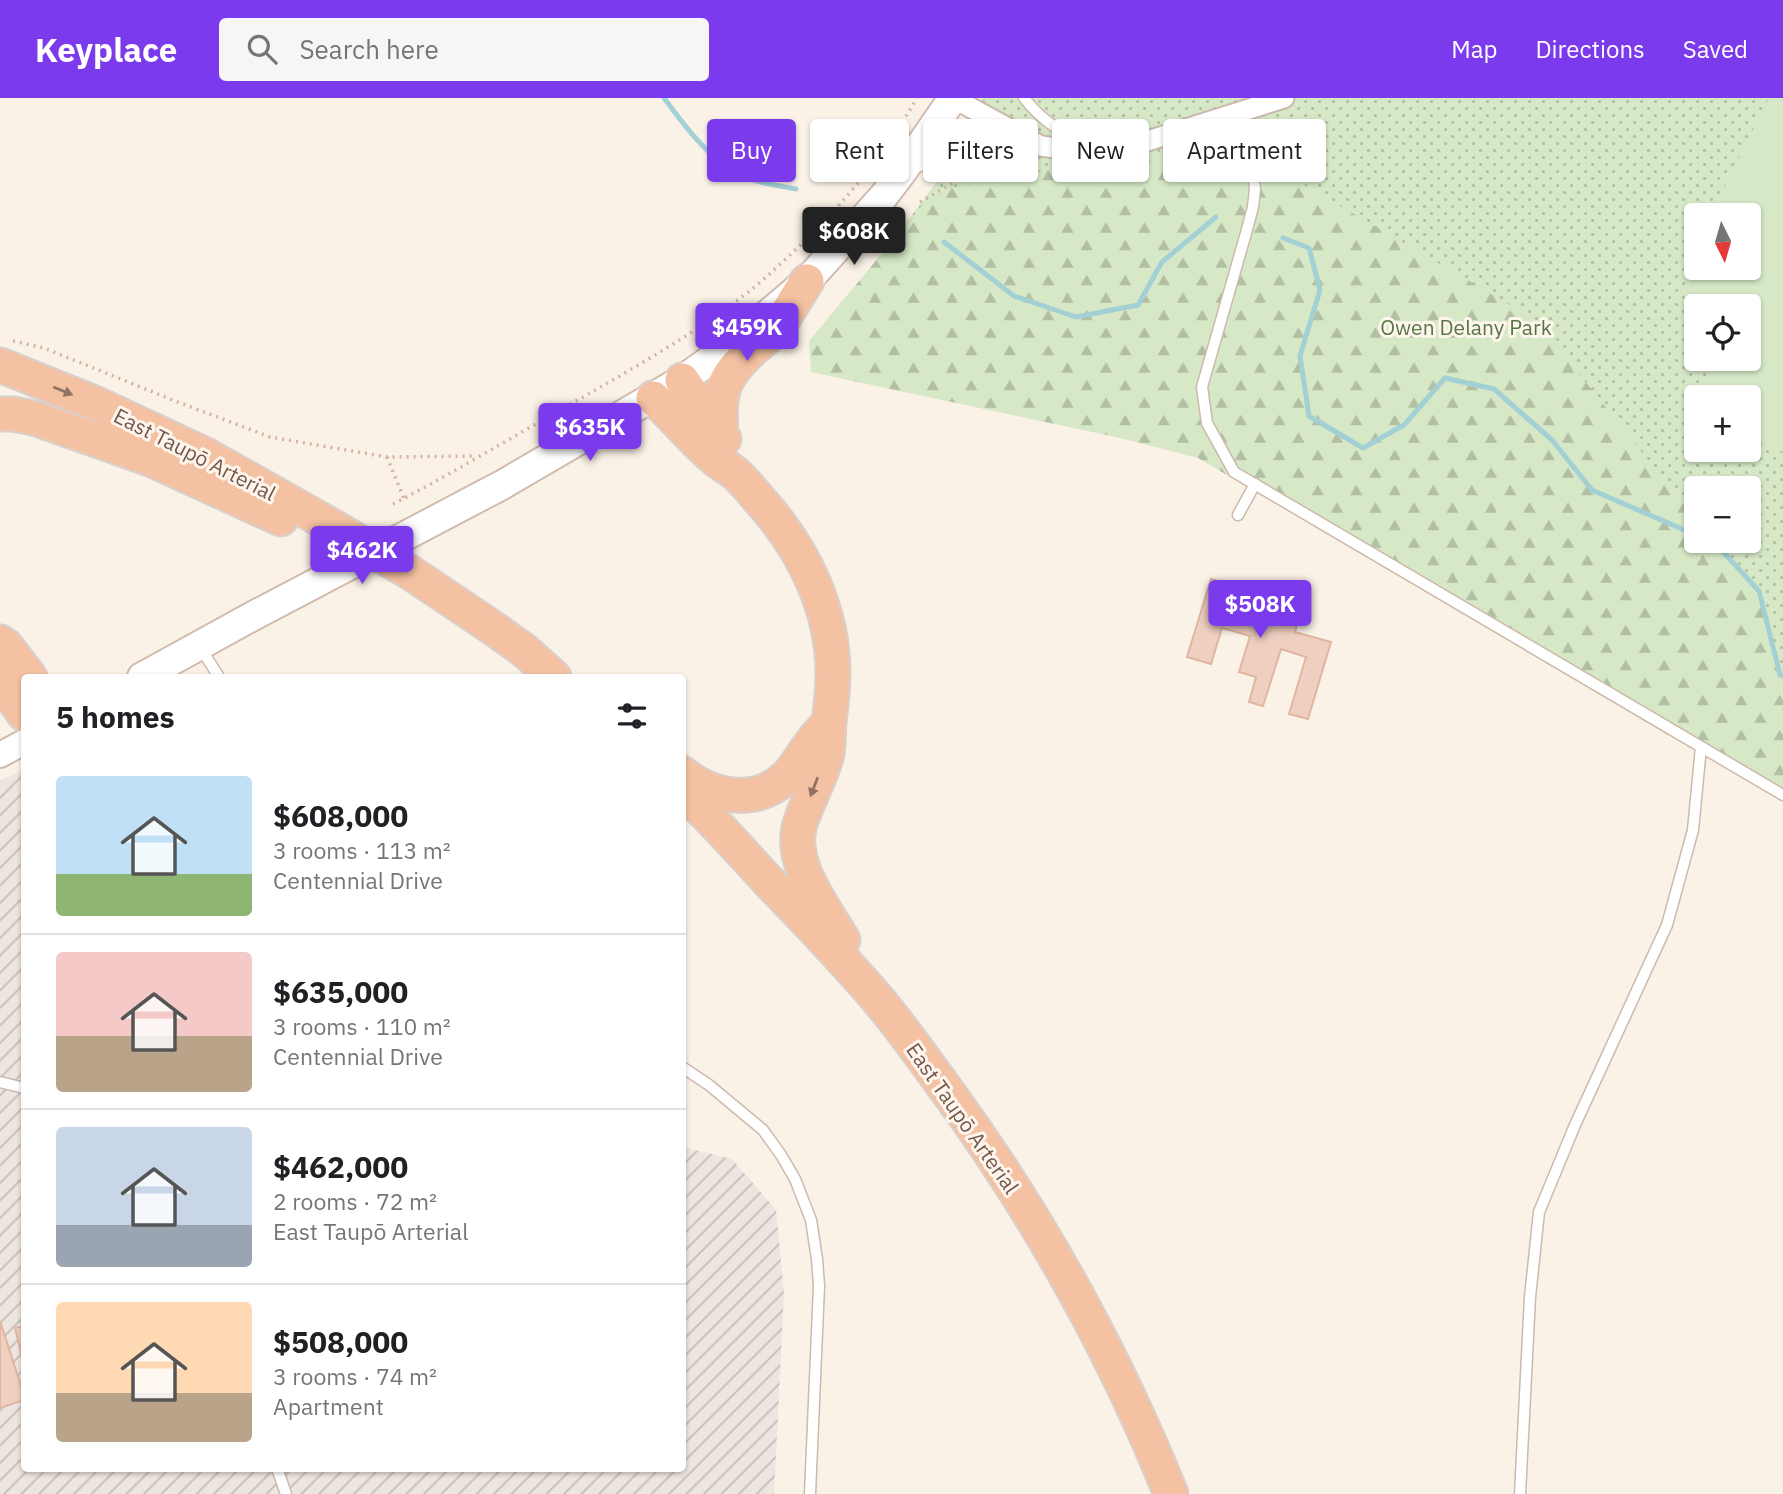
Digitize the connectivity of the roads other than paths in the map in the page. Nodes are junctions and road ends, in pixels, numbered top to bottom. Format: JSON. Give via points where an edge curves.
{"nodes":[{"id":1,"x":953,"y":98,"type":"edge"},
{"id":2,"x":1024,"y":98,"type":"edge"},
{"id":3,"x":1284,"y":98,"type":"edge"},
{"id":4,"x":1234,"y":115,"type":"junction"},
{"id":5,"x":1052,"y":126,"type":"edge"},
{"id":6,"x":1149,"y":141,"type":"edge"},
{"id":7,"x":1041,"y":146,"type":"junction"},
{"id":8,"x":1052,"y":148,"type":"edge"},
{"id":9,"x":909,"y":162,"type":"edge"},
{"id":10,"x":909,"y":170,"type":"edge"},
{"id":11,"x":894,"y":182,"type":"edge"},
{"id":12,"x":807,"y":281,"type":"junction"},
{"id":13,"x":6,"y":353,"type":"edge"},
{"id":14,"x":682,"y":380,"type":"junction"},
{"id":15,"x":0,"y":389,"type":"edge"},
{"id":16,"x":653,"y":398,"type":"junction"},
{"id":17,"x":0,"y":414,"type":"edge"},
{"id":18,"x":721,"y":436,"type":"junction"},
{"id":19,"x":736,"y":474,"type":"junction"},
{"id":20,"x":1255,"y":484,"type":"junction"},
{"id":21,"x":1238,"y":515,"type":"dead end"},
{"id":22,"x":312,"y":529,"type":"junction"},
{"id":23,"x":0,"y":642,"type":"edge"},
{"id":24,"x":200,"y":646,"type":"junction"},
{"id":25,"x":524,"y":664,"type":"edge"},
{"id":26,"x":28,"y":674,"type":"edge"},
{"id":27,"x":148,"y":674,"type":"edge"},
{"id":28,"x":217,"y":674,"type":"edge"},
{"id":29,"x":547,"y":674,"type":"edge"},
{"id":30,"x":568,"y":674,"type":"edge"},
{"id":31,"x":0,"y":682,"type":"edge"},
{"id":32,"x":21,"y":710,"type":"edge"},
{"id":33,"x":0,"y":714,"type":"edge"},
{"id":34,"x":829,"y":722,"type":"junction"},
{"id":35,"x":21,"y":744,"type":"edge"},
{"id":36,"x":1701,"y":747,"type":"junction"},
{"id":37,"x":0,"y":755,"type":"edge"},
{"id":38,"x":686,"y":776,"type":"edge"},
{"id":39,"x":686,"y":795,"type":"edge"},
{"id":40,"x":1783,"y":795,"type":"edge"},
{"id":41,"x":686,"y":826,"type":"edge"},
{"id":42,"x":876,"y":997,"type":"junction"},
{"id":43,"x":686,"y":1069,"type":"edge"},
{"id":44,"x":0,"y":1082,"type":"edge"},
{"id":45,"x":21,"y":1087,"type":"edge"},
{"id":46,"x":278,"y":1472,"type":"edge"},
{"id":47,"x":286,"y":1494,"type":"edge"},
{"id":48,"x":810,"y":1494,"type":"edge"},
{"id":49,"x":1160,"y":1494,"type":"edge"},
{"id":50,"x":1171,"y":1494,"type":"edge"},
{"id":51,"x":1520,"y":1494,"type":"edge"}],
"edges":[{"from":1,"to":7,"type":"street"},
{"from":1,"to":9,"type":"main road"},
{"from":2,"to":5,"type":"lane"},
{"from":3,"to":4,"type":"street"},
{"from":4,"to":6,"type":"street"},
{"from":4,"to":20,"type":"lane","via":[[1252,166],[1253,207],[1202,387],[1207,423],[1234,471]]},
{"from":7,"to":8,"type":"street"},
{"from":7,"to":10,"type":"lane","via":[[969,150]]},
{"from":11,"to":12,"type":"main road"},
{"from":12,"to":14,"type":"main road"},
{"from":12,"to":18,"type":"highway","via":[[776,328],[728,377],[722,392]]},
{"from":13,"to":22,"type":"highway","name":"East Taupō Arterial","one_way":true,"via":[[99,405],[206,454]]},
{"from":14,"to":16,"type":"main road"},
{"from":14,"to":18,"type":"highway"},
{"from":15,"to":22,"type":"highway","name":"East Taupō Arterial","via":[[163,454]]},
{"from":16,"to":19,"type":"highway"},
{"from":16,"to":24,"type":"main road","via":[[502,485]]},
{"from":17,"to":22,"type":"highway","via":[[34,418],[150,459]]},
{"from":18,"to":19,"type":"highway","via":[[731,450]]},
{"from":19,"to":34,"type":"highway","via":[[793,543],[819,594],[831,650]]},
{"from":20,"to":21,"type":"lane"},
{"from":20,"to":36,"type":"lane"},
{"from":22,"to":25,"type":"highway","name":"East Taupō Arterial","via":[[400,580],[477,643]]},
{"from":23,"to":26,"type":"highway"},
{"from":24,"to":27,"type":"main road"},
{"from":24,"to":28,"type":"lane"},
{"from":25,"to":29,"type":"highway","name":"East Taupō Arterial"},
{"from":25,"to":30,"type":"highway"},
{"from":31,"to":32,"type":"highway"},
{"from":31,"to":33,"type":"highway"},
{"from":34,"to":38,"type":"highway","via":[[786,777],[761,793],[729,796]]},
{"from":34,"to":42,"type":"highway","one_way":true,"via":[[827,754],[799,825],[798,853],[803,871]]},
{"from":35,"to":37,"type":"street"},
{"from":36,"to":40,"type":"lane"},
{"from":36,"to":51,"type":"lane","via":[[1693,830],[1667,925],[1539,1212]]},
{"from":39,"to":42,"type":"highway","name":"East Taupō Arterial"},
{"from":41,"to":49,"type":"highway","name":"East Taupō Arterial","via":[[857,1001],[974,1156],[1042,1264],[1115,1396]]},
{"from":42,"to":50,"type":"highway","name":"East Taupō Arterial","via":[[966,1117],[1038,1228],[1105,1347]]},
{"from":43,"to":48,"type":"lane","via":[[763,1130],[795,1179],[811,1220],[819,1286]]},
{"from":44,"to":45,"type":"lane"},
{"from":46,"to":47,"type":"lane"}]}
